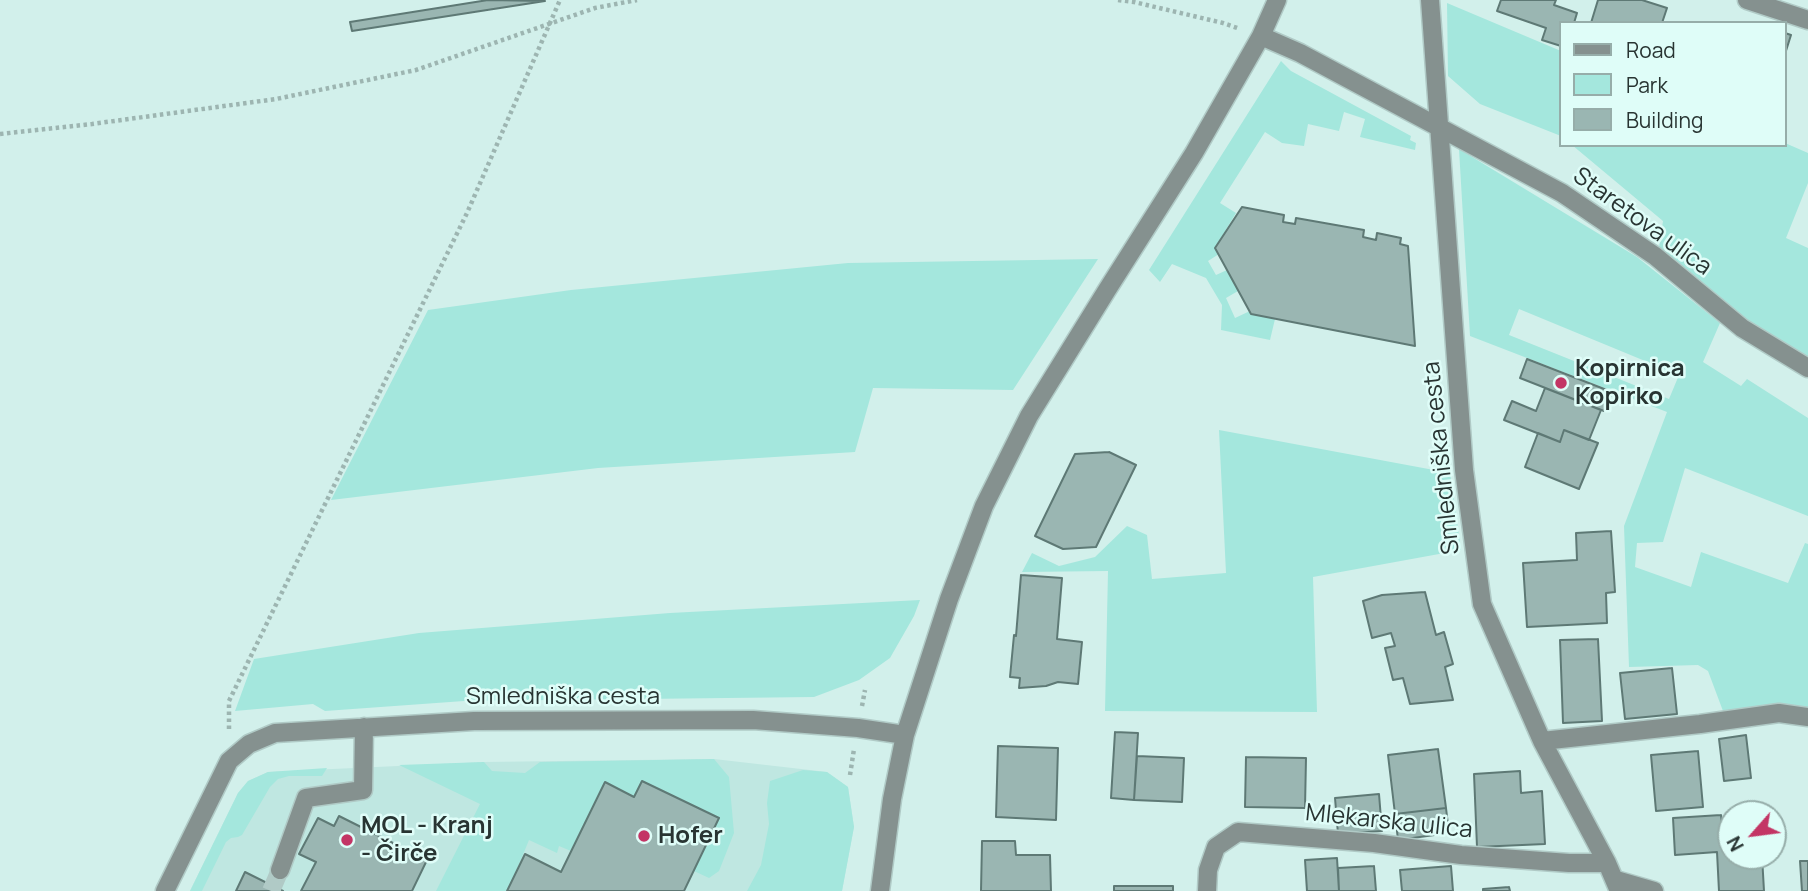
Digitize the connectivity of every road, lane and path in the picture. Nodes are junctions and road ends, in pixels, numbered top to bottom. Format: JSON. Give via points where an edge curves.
{"nodes":[{"id":1,"x":560,"y":0,"type":"edge"},
{"id":2,"x":637,"y":0,"type":"edge"},
{"id":3,"x":1118,"y":0,"type":"edge"},
{"id":4,"x":1278,"y":0,"type":"edge"},
{"id":5,"x":1430,"y":0,"type":"edge"},
{"id":6,"x":1747,"y":0,"type":"edge"},
{"id":7,"x":1808,"y":20,"type":"edge"},
{"id":8,"x":550,"y":22,"type":"junction"},
{"id":9,"x":1261,"y":36,"type":"junction"},
{"id":10,"x":1439,"y":127,"type":"junction"},
{"id":11,"x":0,"y":134,"type":"edge"},
{"id":12,"x":1808,"y":368,"type":"edge"},
{"id":13,"x":1808,"y":717,"type":"edge"},
{"id":14,"x":364,"y":727,"type":"junction"},
{"id":15,"x":905,"y":735,"type":"junction"},
{"id":16,"x":1542,"y":741,"type":"junction"},
{"id":17,"x":229,"y":761,"type":"junction"},
{"id":18,"x":1607,"y":863,"type":"junction"},
{"id":19,"x":280,"y":870,"type":"tunnel mouth"},
{"id":20,"x":1617,"y":886,"type":"edge"},
{"id":21,"x":165,"y":891,"type":"edge"},
{"id":22,"x":880,"y":891,"type":"edge"},
{"id":23,"x":1207,"y":891,"type":"edge"},
{"id":24,"x":1654,"y":891,"type":"edge"}],
"edges":[{"from":1,"to":8,"type":"path"},
{"from":2,"to":8,"type":"path"},
{"from":3,"to":9,"type":"path"},
{"from":4,"to":9,"type":"street"},
{"from":5,"to":10,"type":"street","name":"Smledniška cesta"},
{"from":6,"to":7,"type":"street"},
{"from":8,"to":11,"type":"path","via":[[416,70],[276,99]]},
{"from":8,"to":17,"type":"path","via":[[467,213],[229,701]]},
{"from":9,"to":10,"type":"street","name":"Staretova ulica"},
{"from":9,"to":15,"type":"street","via":[[1194,153],[1029,416],[984,506]]},
{"from":10,"to":12,"type":"street","name":"Staretova ulica","via":[[1562,193],[1655,256],[1742,328]]},
{"from":10,"to":16,"type":"street","name":"Smledniška cesta","via":[[1464,470],[1482,604]]},
{"from":13,"to":16,"type":"street","via":[[1779,713]]},
{"from":14,"to":15,"type":"street","name":"Smledniška cesta","via":[[474,720],[753,720]]},
{"from":14,"to":17,"type":"street","name":"Smledniška cesta","via":[[275,733],[249,744]]},
{"from":14,"to":19,"type":"street","via":[[363,790],[306,798]]},
{"from":15,"to":22,"type":"street"},
{"from":16,"to":18,"type":"street","name":"Smledniška cesta"},
{"from":17,"to":21,"type":"street"},
{"from":18,"to":20,"type":"street","name":"Smledniška cesta"},
{"from":18,"to":23,"type":"street","name":"Mlekarska ulica","via":[[1461,855],[1238,832],[1216,847]]},
{"from":20,"to":24,"type":"street","name":"Smledniška cesta"}]}
